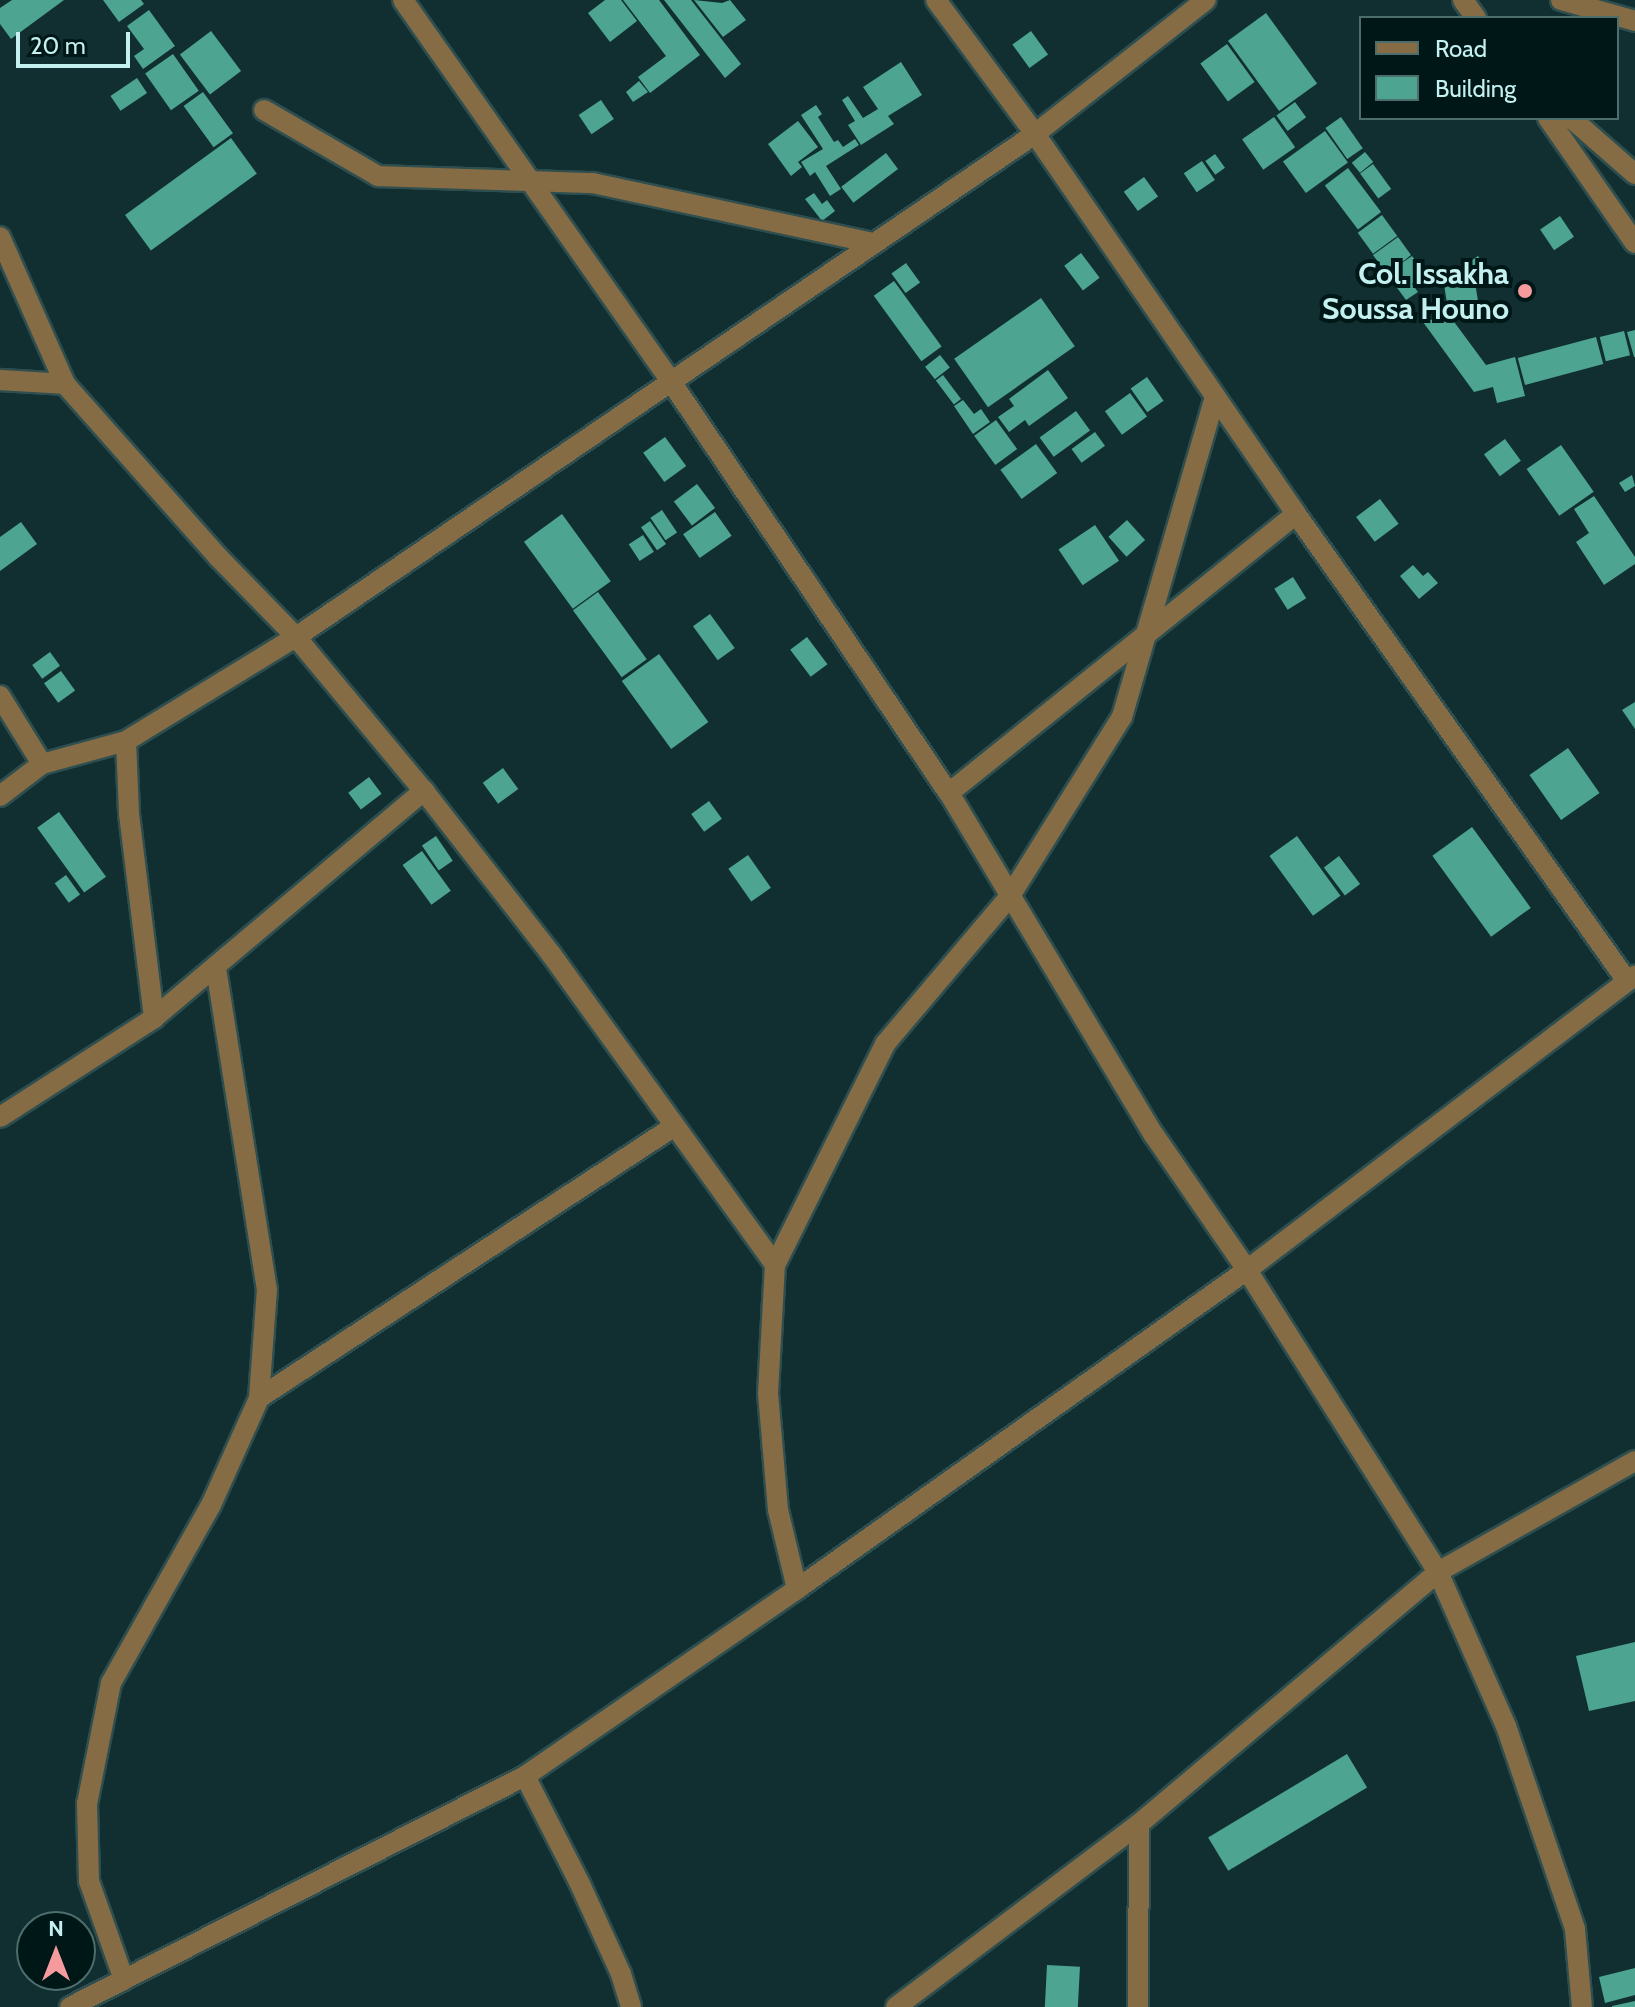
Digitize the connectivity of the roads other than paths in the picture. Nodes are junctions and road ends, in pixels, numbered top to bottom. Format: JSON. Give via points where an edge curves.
{"nodes":[{"id":1,"x":403,"y":0,"type":"edge"},
{"id":2,"x":936,"y":0,"type":"edge"},
{"id":3,"x":1206,"y":0,"type":"edge"},
{"id":4,"x":1561,"y":0,"type":"edge"},
{"id":5,"x":1617,"y":16,"type":"edge"},
{"id":6,"x":264,"y":110,"type":"dead end"},
{"id":7,"x":1549,"y":120,"type":"edge"},
{"id":8,"x":1573,"y":120,"type":"edge"},
{"id":9,"x":1035,"y":134,"type":"junction"},
{"id":10,"x":1635,"y":174,"type":"edge"},
{"id":11,"x":529,"y":181,"type":"junction"},
{"id":12,"x":0,"y":237,"type":"edge"},
{"id":13,"x":873,"y":243,"type":"junction"},
{"id":14,"x":1635,"y":243,"type":"edge"},
{"id":15,"x":0,"y":380,"type":"edge"},
{"id":16,"x":670,"y":380,"type":"junction"},
{"id":17,"x":65,"y":384,"type":"junction"},
{"id":18,"x":1215,"y":397,"type":"junction"},
{"id":19,"x":1296,"y":514,"type":"junction"},
{"id":20,"x":1146,"y":635,"type":"junction"},
{"id":21,"x":296,"y":637,"type":"junction"},
{"id":22,"x":0,"y":696,"type":"edge"},
{"id":23,"x":126,"y":741,"type":"junction"},
{"id":24,"x":42,"y":764,"type":"junction"},
{"id":25,"x":424,"y":791,"type":"junction"},
{"id":26,"x":949,"y":793,"type":"junction"},
{"id":27,"x":0,"y":796,"type":"edge"},
{"id":28,"x":1010,"y":896,"type":"junction"},
{"id":29,"x":216,"y":968,"type":"junction"},
{"id":30,"x":1631,"y":978,"type":"edge"},
{"id":31,"x":154,"y":1018,"type":"junction"},
{"id":32,"x":0,"y":1117,"type":"edge"},
{"id":33,"x":673,"y":1127,"type":"junction"},
{"id":34,"x":775,"y":1265,"type":"junction"},
{"id":35,"x":1247,"y":1270,"type":"junction"},
{"id":36,"x":259,"y":1398,"type":"junction"},
{"id":37,"x":1635,"y":1461,"type":"edge"},
{"id":38,"x":1438,"y":1572,"type":"junction"},
{"id":39,"x":797,"y":1589,"type":"junction"},
{"id":40,"x":525,"y":1776,"type":"junction"},
{"id":41,"x":1139,"y":1824,"type":"junction"},
{"id":42,"x":124,"y":1980,"type":"junction"},
{"id":43,"x":70,"y":2007,"type":"edge"},
{"id":44,"x":631,"y":2007,"type":"edge"},
{"id":45,"x":896,"y":2007,"type":"edge"},
{"id":46,"x":1138,"y":2007,"type":"edge"},
{"id":47,"x":1582,"y":2007,"type":"edge"}],
"edges":[{"from":1,"to":11,"type":"street"},
{"from":2,"to":9,"type":"street"},
{"from":3,"to":9,"type":"street"},
{"from":4,"to":5,"type":"street"},
{"from":6,"to":11,"type":"street","via":[[378,176]]},
{"from":7,"to":14,"type":"street"},
{"from":8,"to":10,"type":"street"},
{"from":9,"to":13,"type":"street"},
{"from":9,"to":18,"type":"street"},
{"from":11,"to":13,"type":"street","via":[[593,183]]},
{"from":11,"to":16,"type":"street"},
{"from":12,"to":17,"type":"street"},
{"from":13,"to":16,"type":"street"},
{"from":15,"to":17,"type":"street"},
{"from":16,"to":21,"type":"street"},
{"from":16,"to":26,"type":"street"},
{"from":17,"to":21,"type":"street"},
{"from":18,"to":19,"type":"street"},
{"from":18,"to":20,"type":"street"},
{"from":19,"to":20,"type":"street"},
{"from":19,"to":30,"type":"street"},
{"from":20,"to":26,"type":"street"},
{"from":20,"to":28,"type":"street","via":[[1122,717]]},
{"from":21,"to":23,"type":"street"},
{"from":21,"to":25,"type":"street"},
{"from":22,"to":24,"type":"street"},
{"from":23,"to":24,"type":"street"},
{"from":23,"to":31,"type":"street","via":[[129,814]]},
{"from":24,"to":27,"type":"street"},
{"from":25,"to":29,"type":"street"},
{"from":25,"to":33,"type":"street","via":[[551,954]]},
{"from":26,"to":28,"type":"street"},
{"from":28,"to":34,"type":"street","via":[[885,1044]]},
{"from":28,"to":35,"type":"street","via":[[1154,1135]]},
{"from":29,"to":31,"type":"street"},
{"from":29,"to":36,"type":"street","via":[[267,1290]]},
{"from":30,"to":35,"type":"street"},
{"from":31,"to":32,"type":"street"},
{"from":33,"to":34,"type":"street"},
{"from":33,"to":36,"type":"street"},
{"from":34,"to":39,"type":"street","via":[[768,1393],[778,1510]]},
{"from":35,"to":38,"type":"street"},
{"from":35,"to":39,"type":"street"},
{"from":36,"to":42,"type":"street","via":[[211,1505],[111,1683],[87,1804],[89,1881]]},
{"from":37,"to":38,"type":"street"},
{"from":38,"to":41,"type":"street"},
{"from":38,"to":47,"type":"street","via":[[1506,1726],[1575,1929]]},
{"from":39,"to":40,"type":"street"},
{"from":40,"to":42,"type":"street"},
{"from":40,"to":44,"type":"street","via":[[598,1923]]},
{"from":41,"to":45,"type":"street"},
{"from":41,"to":46,"type":"street"},
{"from":42,"to":43,"type":"street"}]}
